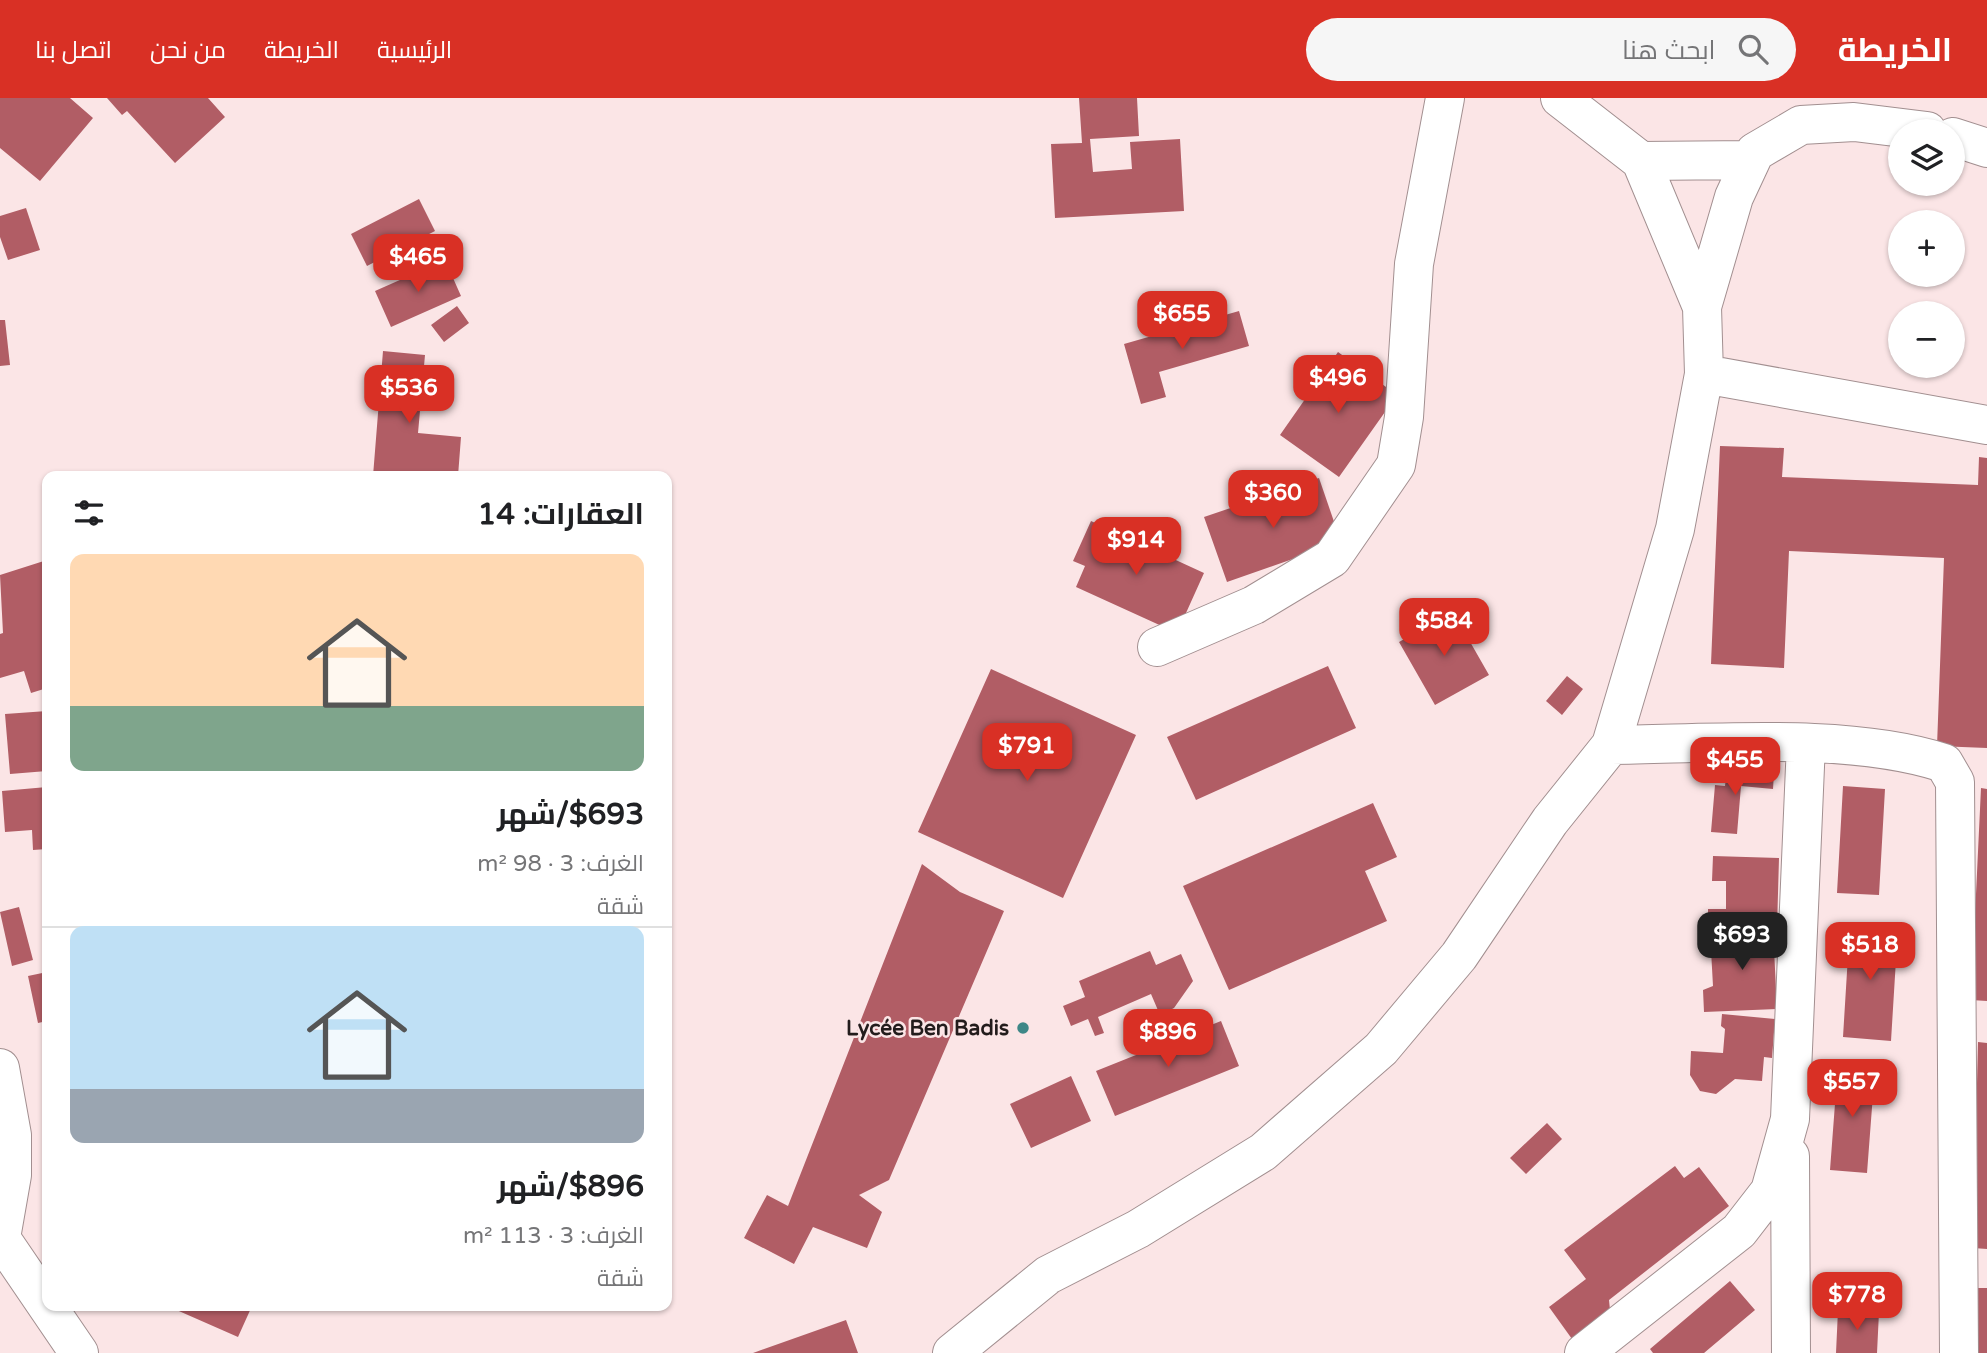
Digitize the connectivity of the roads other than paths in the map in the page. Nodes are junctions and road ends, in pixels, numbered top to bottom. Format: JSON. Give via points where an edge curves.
{"nodes":[{"id":1,"x":1445,"y":98,"type":"edge"},
{"id":2,"x":1560,"y":98,"type":"edge"},
{"id":3,"x":1888,"y":126,"type":"edge"},
{"id":4,"x":1965,"y":141,"type":"edge"},
{"id":5,"x":1987,"y":149,"type":"edge"},
{"id":6,"x":1751,"y":160,"type":"junction"},
{"id":7,"x":1641,"y":161,"type":"junction"},
{"id":8,"x":1702,"y":307,"type":"junction"},
{"id":9,"x":1704,"y":374,"type":"junction"},
{"id":10,"x":1987,"y":425,"type":"edge"},
{"id":11,"x":1157,"y":647,"type":"dead end"},
{"id":12,"x":1806,"y":743,"type":"junction"},
{"id":13,"x":1611,"y":745,"type":"junction"},
{"id":14,"x":0,"y":1068,"type":"edge"},
{"id":15,"x":1790,"y":1119,"type":"junction"},
{"id":16,"x":0,"y":1237,"type":"edge"},
{"id":17,"x":42,"y":1299,"type":"edge"},
{"id":18,"x":50,"y":1311,"type":"edge"},
{"id":19,"x":79,"y":1353,"type":"edge"},
{"id":20,"x":952,"y":1353,"type":"edge"},
{"id":21,"x":1584,"y":1353,"type":"edge"},
{"id":22,"x":1791,"y":1353,"type":"edge"},
{"id":23,"x":1959,"y":1353,"type":"edge"}],
"edges":[{"from":1,"to":11,"type":"street","via":[[1414,264],[1404,417],[1396,465],[1332,558],[1254,605]]},
{"from":2,"to":7,"type":"street"},
{"from":3,"to":6,"type":"street","via":[[1854,122],[1801,125],[1755,152]]},
{"from":4,"to":5,"type":"street"},
{"from":6,"to":7,"type":"street"},
{"from":6,"to":8,"type":"street","via":[[1734,197]]},
{"from":7,"to":8,"type":"street"},
{"from":8,"to":9,"type":"street"},
{"from":9,"to":10,"type":"street"},
{"from":9,"to":13,"type":"street","via":[[1675,528]]},
{"from":12,"to":13,"type":"street"},
{"from":12,"to":15,"type":"street"},
{"from":12,"to":23,"type":"street","via":[[1917,755],[1944,764],[1955,782]]},
{"from":13,"to":20,"type":"street","via":[[1550,821],[1459,956],[1381,1049],[1263,1152],[1138,1228],[1048,1275]]},
{"from":14,"to":16,"type":"street","via":[[12,1135],[12,1175]]},
{"from":15,"to":21,"type":"street","via":[[1770,1191],[1739,1231]]},
{"from":15,"to":22,"type":"street"},
{"from":16,"to":17,"type":"street"},
{"from":18,"to":19,"type":"street"}]}
